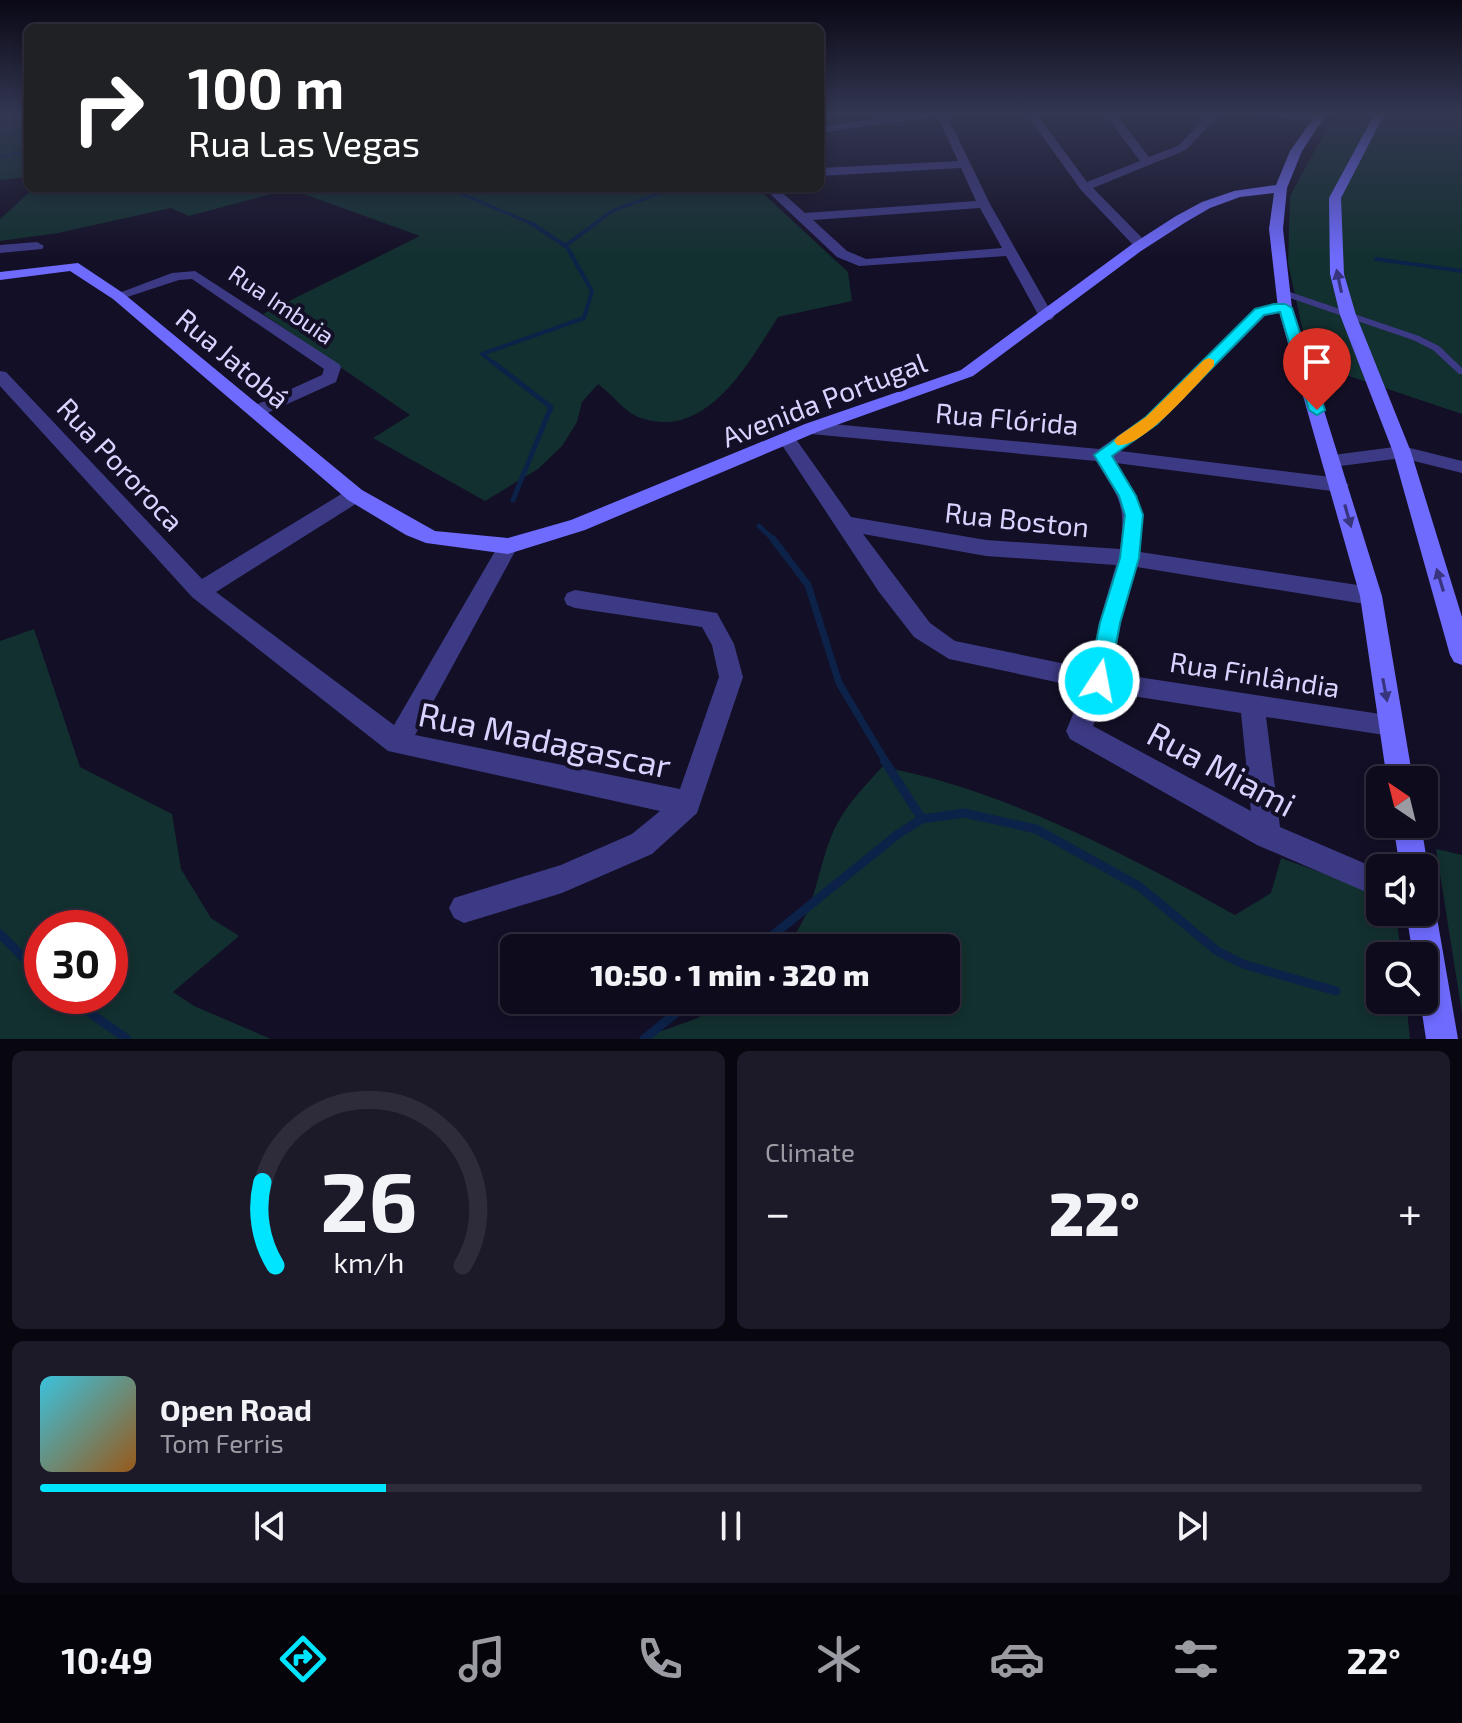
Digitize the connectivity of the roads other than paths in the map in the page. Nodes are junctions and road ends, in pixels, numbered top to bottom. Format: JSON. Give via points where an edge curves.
{"nodes":[{"id":1,"x":1066,"y":161,"type":"edge"},
{"id":2,"x":1292,"y":161,"type":"edge"},
{"id":3,"x":1352,"y":161,"type":"edge"},
{"id":4,"x":1147,"y":162,"type":"edge"},
{"id":5,"x":965,"y":164,"type":"joint"},
{"id":6,"x":824,"y":172,"type":"edge"},
{"id":7,"x":1085,"y":187,"type":"junction"},
{"id":8,"x":1281,"y":188,"type":"junction"},
{"id":9,"x":774,"y":192,"type":"edge"},
{"id":10,"x":984,"y":204,"type":"junction"},
{"id":11,"x":802,"y":217,"type":"junction"},
{"id":12,"x":1141,"y":245,"type":"junction"},
{"id":13,"x":37,"y":246,"type":"dead end"},
{"id":14,"x":0,"y":249,"type":"edge"},
{"id":15,"x":1009,"y":252,"type":"junction"},
{"id":16,"x":0,"y":276,"type":"edge"},
{"id":17,"x":118,"y":296,"type":"junction"},
{"id":18,"x":1284,"y":300,"type":"junction"},
{"id":19,"x":1348,"y":315,"type":"junction"},
{"id":20,"x":1046,"y":317,"type":"junction"},
{"id":21,"x":1462,"y":372,"type":"edge"},
{"id":22,"x":0,"y":376,"type":"edge"},
{"id":23,"x":257,"y":411,"type":"junction"},
{"id":24,"x":811,"y":428,"type":"junction"},
{"id":25,"x":787,"y":439,"type":"junction"},
{"id":26,"x":1402,"y":452,"type":"junction"},
{"id":27,"x":1102,"y":455,"type":"junction"},
{"id":28,"x":1333,"y":461,"type":"junction"},
{"id":29,"x":1462,"y":467,"type":"edge"},
{"id":30,"x":1339,"y":485,"type":"junction"},
{"id":31,"x":355,"y":495,"type":"junction"},
{"id":32,"x":847,"y":524,"type":"junction"},
{"id":33,"x":508,"y":546,"type":"junction"},
{"id":34,"x":1129,"y":558,"type":"junction"},
{"id":35,"x":200,"y":591,"type":"junction"},
{"id":36,"x":1371,"y":596,"type":"junction"},
{"id":37,"x":575,"y":599,"type":"dead end"},
{"id":38,"x":1462,"y":655,"type":"edge"},
{"id":39,"x":1099,"y":681,"type":"junction"},
{"id":40,"x":1252,"y":705,"type":"junction"},
{"id":41,"x":1391,"y":725,"type":"junction"},
{"id":42,"x":397,"y":743,"type":"junction"},
{"id":43,"x":1398,"y":766,"type":"edge"},
{"id":44,"x":688,"y":804,"type":"junction"},
{"id":45,"x":1267,"y":835,"type":"junction"},
{"id":46,"x":1366,"y":878,"type":"edge"},
{"id":47,"x":464,"y":908,"type":"dead end"},
{"id":48,"x":1423,"y":926,"type":"edge"},
{"id":49,"x":1440,"y":1024,"type":"edge"}],
"edges":[{"from":1,"to":7,"type":"street"},
{"from":2,"to":8,"type":"street"},
{"from":19,"to":3,"type":"street","one_way":true,"via":[[1337,274],[1335,198]]},
{"from":4,"to":7,"type":"street"},
{"from":5,"to":6,"type":"street"},
{"from":5,"to":10,"type":"street"},
{"from":7,"to":12,"type":"street"},
{"from":8,"to":12,"type":"street","name":"Avenida Portugal","via":[[1206,205]]},
{"from":8,"to":18,"type":"street","via":[[1276,229]]},
{"from":9,"to":11,"type":"street"},
{"from":10,"to":11,"type":"street"},
{"from":10,"to":15,"type":"street"},
{"from":11,"to":15,"type":"street","via":[[842,254],[864,263]]},
{"from":12,"to":20,"type":"street","name":"Avenida Portugal"},
{"from":13,"to":14,"type":"street"},
{"from":15,"to":20,"type":"street"},
{"from":16,"to":17,"type":"street","name":"Rua Jatobá","via":[[73,266]]},
{"from":17,"to":23,"type":"street","name":"Rua Jatobá"},
{"from":17,"to":23,"type":"street","name":"Rua Imbuia","via":[[195,275],[333,367],[330,378]]},
{"from":18,"to":19,"type":"lane"},
{"from":18,"to":27,"type":"street","via":[[1260,312],[1151,421]]},
{"from":18,"to":28,"type":"street"},
{"from":19,"to":21,"type":"lane","via":[[1416,338]]},
{"from":19,"to":26,"type":"street"},
{"from":20,"to":24,"type":"street","name":"Avenida Portugal","via":[[967,373]]},
{"from":22,"to":35,"type":"street","name":"Rua Pororoca"},
{"from":23,"to":31,"type":"street","name":"Rua Jatobá"},
{"from":24,"to":25,"type":"street","name":"Avenida Portugal"},
{"from":24,"to":27,"type":"street","name":"Rua Flórida"},
{"from":25,"to":32,"type":"street","name":"Rua Finlândia"},
{"from":25,"to":33,"type":"street","name":"Avenida Portugal","via":[[578,525]]},
{"from":26,"to":28,"type":"street"},
{"from":26,"to":29,"type":"street"},
{"from":38,"to":26,"type":"street","one_way":true},
{"from":27,"to":30,"type":"street","name":"Rua Flórida"},
{"from":27,"to":34,"type":"street","name":"Rua Miami","via":[[1134,515]]},
{"from":28,"to":30,"type":"street"},
{"from":30,"to":36,"type":"street","one_way":true},
{"from":31,"to":33,"type":"street","name":"Avenida Portugal","via":[[433,538]]},
{"from":31,"to":35,"type":"street"},
{"from":32,"to":34,"type":"street","name":"Rua Boston","via":[[986,548]]},
{"from":32,"to":39,"type":"street","name":"Rua Finlândia","via":[[922,630],[949,649]]},
{"from":33,"to":42,"type":"street"},
{"from":34,"to":36,"type":"street","name":"Rua Boston"},
{"from":34,"to":39,"type":"street","name":"Rua Miami"},
{"from":35,"to":42,"type":"street","name":"Rua Madagascar"},
{"from":36,"to":41,"type":"street","one_way":true},
{"from":37,"to":44,"type":"street","via":[[709,619],[723,644],[731,677]]},
{"from":39,"to":40,"type":"street","name":"Rua Finlândia"},
{"from":39,"to":45,"type":"street","name":"Rua Miami","via":[[1079,731]]},
{"from":40,"to":41,"type":"street","name":"Rua Finlândia"},
{"from":40,"to":45,"type":"street"},
{"from":41,"to":43,"type":"street"},
{"from":42,"to":44,"type":"street","name":"Rua Madagascar"},
{"from":44,"to":47,"type":"street","via":[[642,844],[562,879]]},
{"from":45,"to":46,"type":"street","name":"Rua Miami"},
{"from":48,"to":49,"type":"street"}]}
